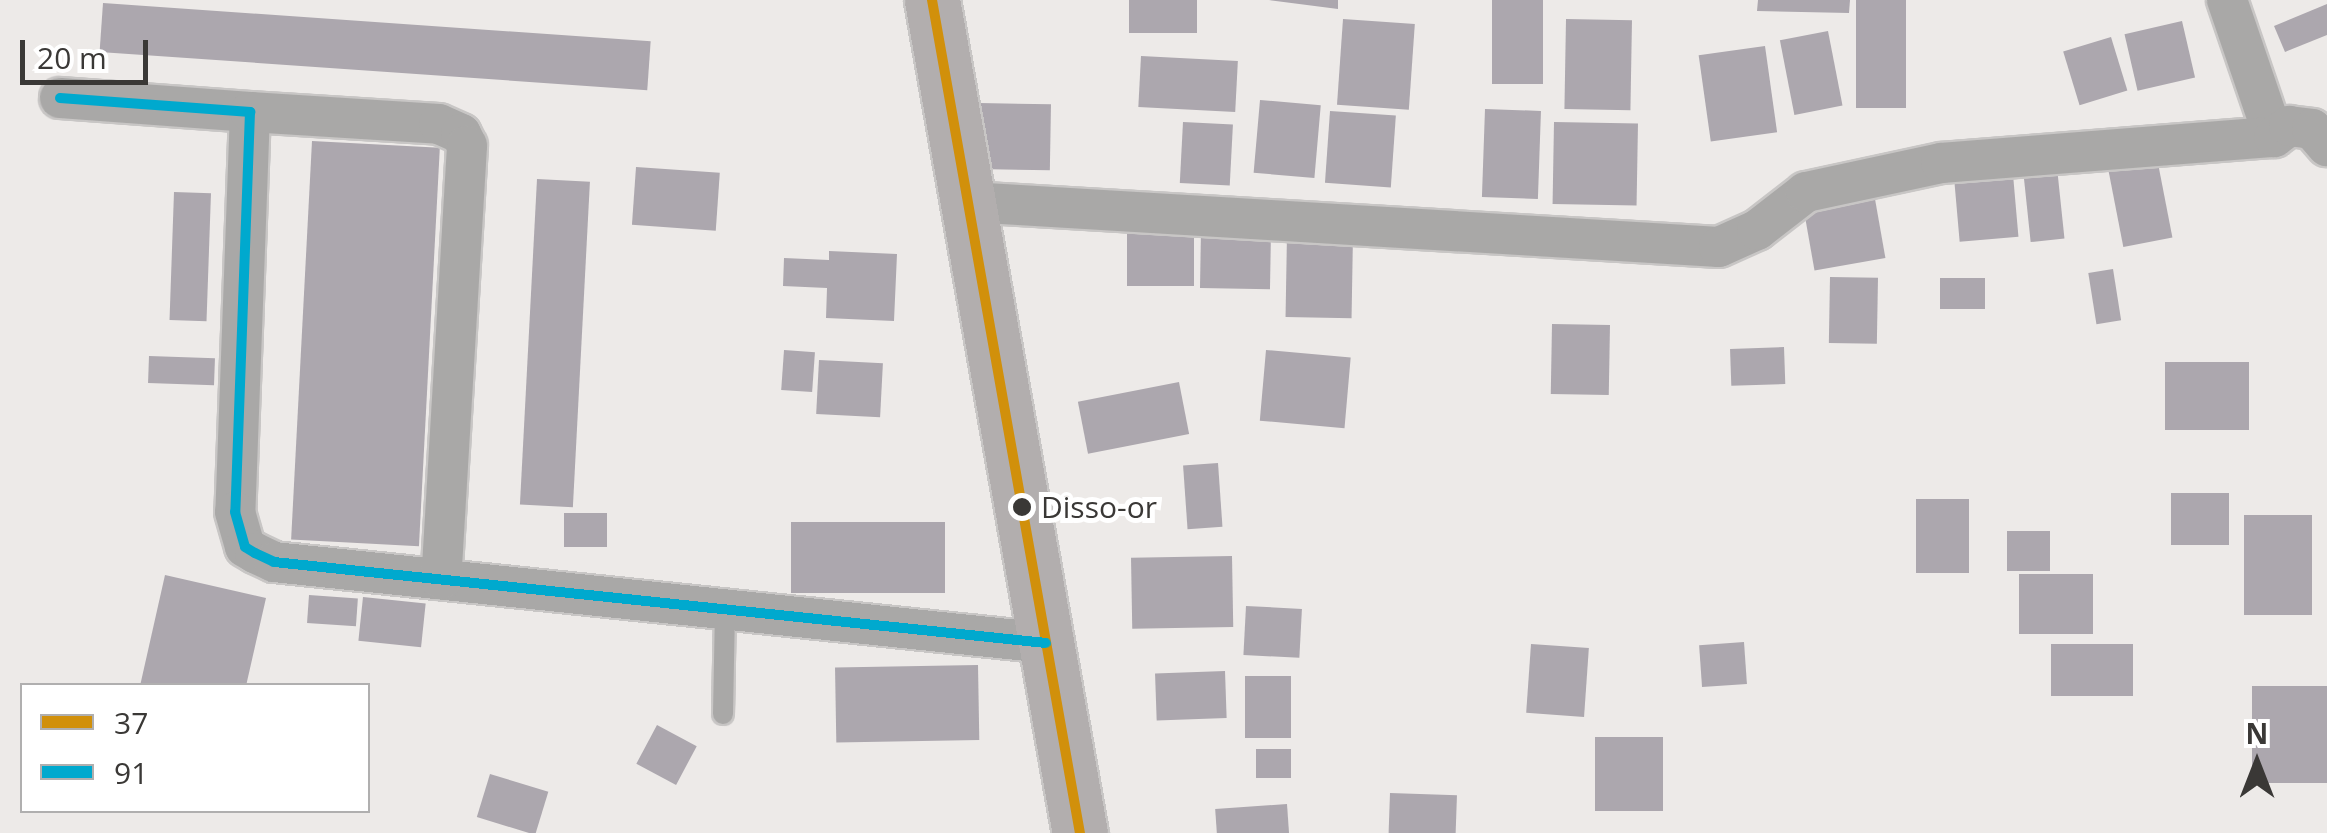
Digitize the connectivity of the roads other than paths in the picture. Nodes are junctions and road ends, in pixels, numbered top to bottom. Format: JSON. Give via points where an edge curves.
{"nodes":[{"id":1,"x":932,"y":0,"type":"edge"},
{"id":2,"x":2227,"y":0,"type":"edge"},
{"id":3,"x":60,"y":98,"type":"dead end"},
{"id":4,"x":250,"y":112,"type":"junction"},
{"id":5,"x":2274,"y":137,"type":"junction"},
{"id":6,"x":2327,"y":146,"type":"edge"},
{"id":7,"x":968,"y":202,"type":"junction"},
{"id":8,"x":441,"y":578,"type":"junction"},
{"id":9,"x":725,"y":609,"type":"junction"},
{"id":10,"x":1046,"y":643,"type":"junction"},
{"id":11,"x":723,"y":714,"type":"dead end"},
{"id":12,"x":1080,"y":833,"type":"edge"}],
"edges":[{"from":1,"to":7,"type":"highway"},
{"from":2,"to":5,"type":"street"},
{"from":3,"to":4,"type":"street"},
{"from":4,"to":8,"type":"street","via":[[238,533],[244,547],[274,562]]},
{"from":4,"to":8,"type":"street","via":[[439,124],[461,134],[467,146]]},
{"from":5,"to":6,"type":"street","via":[[2302,126]]},
{"from":5,"to":7,"type":"street","via":[[2046,152],[1835,181],[1718,247]]},
{"from":7,"to":10,"type":"highway"},
{"from":8,"to":9,"type":"street"},
{"from":9,"to":10,"type":"street"},
{"from":9,"to":11,"type":"lane"},
{"from":10,"to":12,"type":"highway"}]}
